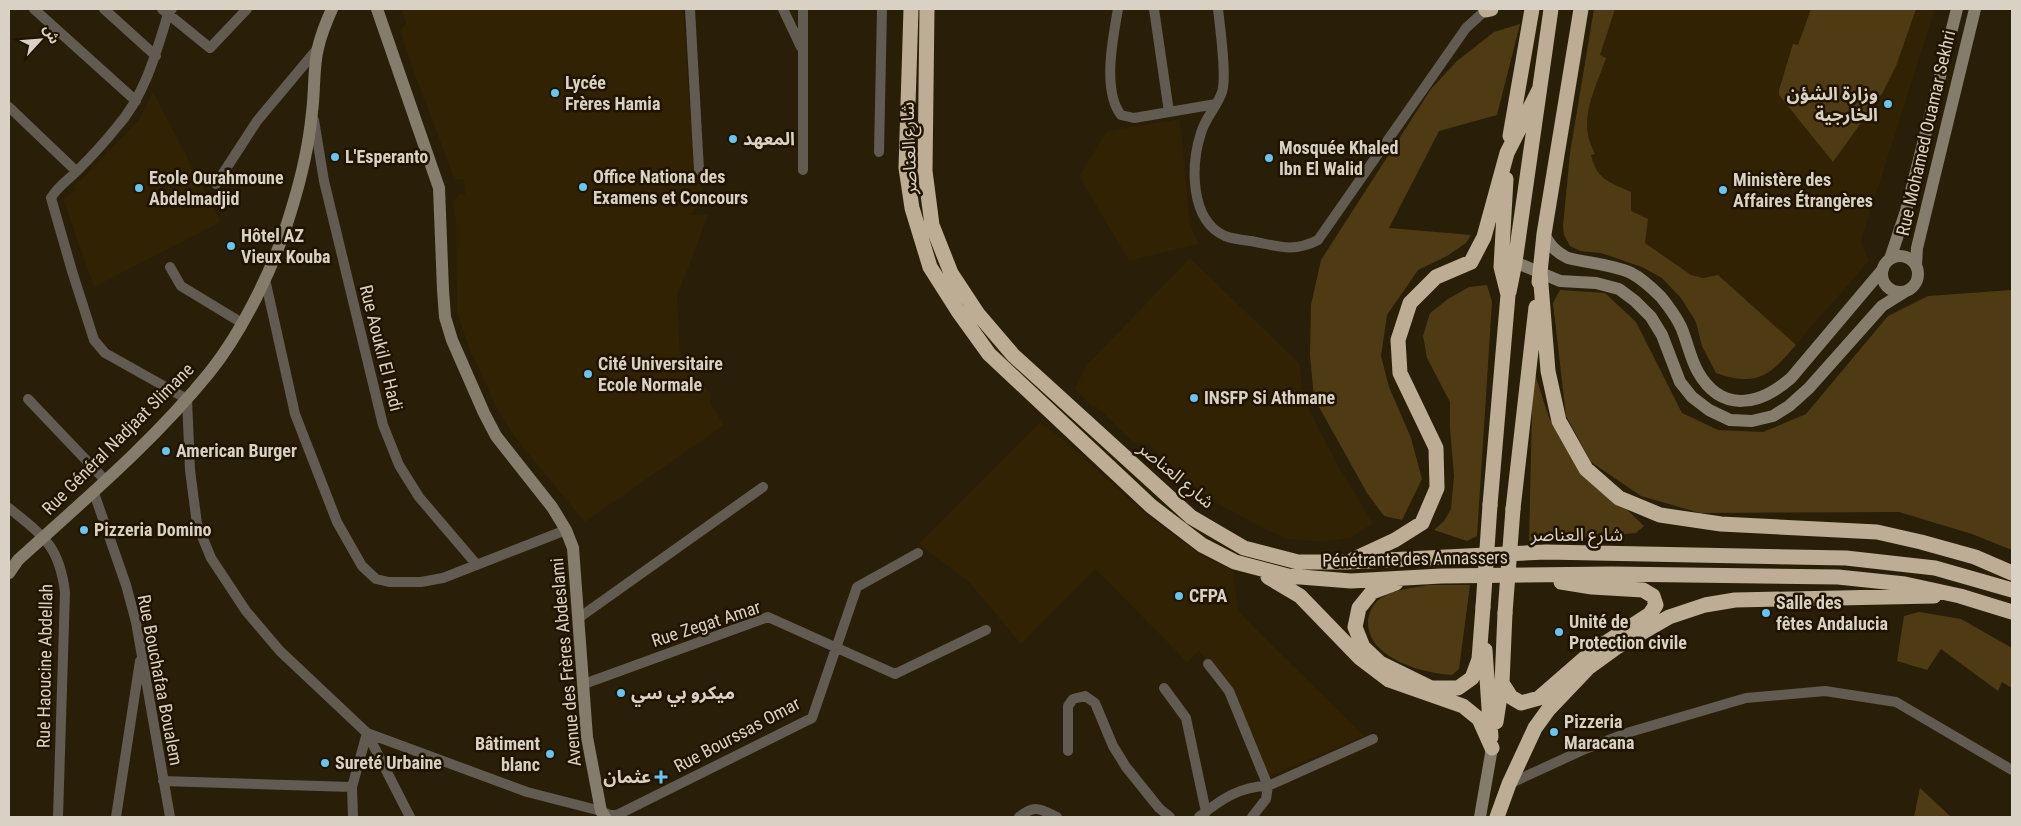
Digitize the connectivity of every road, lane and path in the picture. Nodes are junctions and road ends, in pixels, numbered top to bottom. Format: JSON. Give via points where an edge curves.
{"nodes":[{"id":1,"x":34,"y":9,"type":"edge"},
{"id":2,"x":104,"y":9,"type":"edge"},
{"id":3,"x":247,"y":9,"type":"edge"},
{"id":4,"x":332,"y":9,"type":"edge"},
{"id":5,"x":377,"y":9,"type":"edge"},
{"id":6,"x":690,"y":9,"type":"edge"},
{"id":7,"x":783,"y":9,"type":"edge"},
{"id":8,"x":803,"y":9,"type":"edge"},
{"id":9,"x":882,"y":9,"type":"edge"},
{"id":10,"x":911,"y":9,"type":"edge"},
{"id":11,"x":927,"y":9,"type":"edge"},
{"id":12,"x":1118,"y":9,"type":"edge"},
{"id":13,"x":1154,"y":9,"type":"edge"},
{"id":14,"x":1218,"y":9,"type":"edge"},
{"id":15,"x":1488,"y":9,"type":"edge"},
{"id":16,"x":1532,"y":9,"type":"edge"},
{"id":17,"x":1551,"y":9,"type":"edge"},
{"id":18,"x":1575,"y":9,"type":"edge"},
{"id":19,"x":1581,"y":9,"type":"edge"},
{"id":20,"x":1957,"y":9,"type":"edge"},
{"id":21,"x":1975,"y":9,"type":"edge"},
{"id":22,"x":168,"y":11,"type":"edge"},
{"id":23,"x":1575,"y":43,"type":"junction"},
{"id":24,"x":318,"y":48,"type":"junction"},
{"id":25,"x":802,"y":50,"type":"junction"},
{"id":26,"x":156,"y":56,"type":"junction"},
{"id":27,"x":1539,"y":90,"type":"junction"},
{"id":28,"x":136,"y":101,"type":"junction"},
{"id":29,"x":1216,"y":104,"type":"junction"},
{"id":30,"x":9,"y":107,"type":"edge"},
{"id":31,"x":312,"y":112,"type":"junction"},
{"id":32,"x":1169,"y":112,"type":"junction"},
{"id":33,"x":879,"y":152,"type":"dead end"},
{"id":34,"x":1507,"y":153,"type":"junction"},
{"id":35,"x":699,"y":170,"type":"dead end"},
{"id":36,"x":803,"y":170,"type":"dead end"},
{"id":37,"x":76,"y":172,"type":"junction"},
{"id":38,"x":216,"y":184,"type":"dead end"},
{"id":39,"x":1544,"y":234,"type":"junction"},
{"id":40,"x":1515,"y":262,"type":"junction"},
{"id":41,"x":1886,"y":264,"type":"junction"},
{"id":42,"x":1916,"y":265,"type":"junction"},
{"id":43,"x":170,"y":267,"type":"dead end"},
{"id":44,"x":1540,"y":272,"type":"junction"},
{"id":45,"x":265,"y":279,"type":"junction"},
{"id":46,"x":1906,"y":291,"type":"junction"},
{"id":47,"x":1508,"y":295,"type":"junction"},
{"id":48,"x":242,"y":322,"type":"junction"},
{"id":49,"x":28,"y":399,"type":"dead end"},
{"id":50,"x":187,"y":399,"type":"junction"},
{"id":51,"x":106,"y":481,"type":"junction"},
{"id":52,"x":763,"y":487,"type":"dead end"},
{"id":53,"x":94,"y":493,"type":"junction"},
{"id":54,"x":9,"y":508,"type":"edge"},
{"id":55,"x":566,"y":530,"type":"junction"},
{"id":56,"x":44,"y":537,"type":"junction"},
{"id":57,"x":918,"y":553,"type":"dead end"},
{"id":58,"x":1347,"y":562,"type":"junction"},
{"id":59,"x":477,"y":565,"type":"junction"},
{"id":60,"x":1247,"y":565,"type":"junction"},
{"id":61,"x":2012,"y":572,"type":"edge"},
{"id":62,"x":9,"y":573,"type":"edge"},
{"id":63,"x":1522,"y":576,"type":"junction"},
{"id":64,"x":1409,"y":578,"type":"junction"},
{"id":65,"x":2012,"y":590,"type":"edge"},
{"id":66,"x":1960,"y":596,"type":"junction"},
{"id":67,"x":1483,"y":607,"type":"junction"},
{"id":68,"x":2012,"y":612,"type":"edge"},
{"id":69,"x":580,"y":617,"type":"junction"},
{"id":70,"x":986,"y":630,"type":"dead end"},
{"id":71,"x":836,"y":648,"type":"junction"},
{"id":72,"x":141,"y":653,"type":"junction"},
{"id":73,"x":1208,"y":664,"type":"dead end"},
{"id":74,"x":1502,"y":683,"type":"junction"},
{"id":75,"x":584,"y":684,"type":"junction"},
{"id":76,"x":1164,"y":688,"type":"dead end"},
{"id":77,"x":367,"y":733,"type":"junction"},
{"id":78,"x":1373,"y":740,"type":"dead end"},
{"id":79,"x":1492,"y":748,"type":"junction"},
{"id":80,"x":1068,"y":751,"type":"dead end"},
{"id":81,"x":2012,"y":770,"type":"edge"},
{"id":82,"x":163,"y":781,"type":"junction"},
{"id":83,"x":1509,"y":784,"type":"junction"},
{"id":84,"x":1268,"y":786,"type":"junction"},
{"id":85,"x":352,"y":787,"type":"junction"},
{"id":86,"x":603,"y":814,"type":"edge"},
{"id":87,"x":1202,"y":814,"type":"edge"},
{"id":88,"x":58,"y":817,"type":"edge"},
{"id":89,"x":116,"y":817,"type":"edge"},
{"id":90,"x":170,"y":817,"type":"edge"},
{"id":91,"x":353,"y":817,"type":"edge"},
{"id":92,"x":410,"y":817,"type":"edge"},
{"id":93,"x":1019,"y":817,"type":"edge"},
{"id":94,"x":1057,"y":817,"type":"edge"},
{"id":95,"x":1170,"y":817,"type":"edge"},
{"id":96,"x":1252,"y":817,"type":"edge"},
{"id":97,"x":1479,"y":817,"type":"edge"},
{"id":98,"x":1497,"y":817,"type":"edge"}],
"edges":[{"from":1,"to":28,"type":"street"},
{"from":2,"to":26,"type":"street"},
{"from":3,"to":22,"type":"street","via":[[210,48]]},
{"from":4,"to":24,"type":"street","name":"Rue Général Nadjaat Slimane"},
{"from":5,"to":55,"type":"street","name":"Avenue des Frères Abdeslami","via":[[440,188],[445,317],[452,340],[496,436],[552,507]]},
{"from":6,"to":35,"type":"street"},
{"from":7,"to":25,"type":"street"},
{"from":8,"to":25,"type":"street"},
{"from":9,"to":33,"type":"street"},
{"from":10,"to":60,"type":"highway","name":"Pénétrante des Annassers","via":[[906,168],[912,208],[930,267],[989,354],[1151,506],[1202,545]]},
{"from":11,"to":58,"type":"highway","name":"شارع العناصر","via":[[925,171],[932,225],[951,273],[978,314],[1013,355],[1191,516],[1244,548],[1298,562]]},
{"from":12,"to":32,"type":"street","via":[[1110,50],[1113,102],[1121,115],[1127,118]]},
{"from":13,"to":32,"type":"street"},
{"from":14,"to":29,"type":"street","via":[[1223,80]]},
{"from":15,"to":29,"type":"street","via":[[1466,28],[1318,240],[1306,247],[1288,248],[1226,236],[1204,215],[1198,201],[1195,162],[1200,134]]},
{"from":16,"to":34,"type":"highway"},
{"from":17,"to":27,"type":"highway"},
{"from":18,"to":23,"type":"highway"},
{"from":19,"to":23,"type":"highway"},
{"from":20,"to":41,"type":"street","via":[[1905,217]]},
{"from":21,"to":42,"type":"street","name":"Rue Mohamed Ouamar Sekhri","via":[[1917,248]]},
{"from":22,"to":26,"type":"street"},
{"from":23,"to":39,"type":"highway"},
{"from":24,"to":31,"type":"street","name":"Rue Général Nadjaat Slimane"},
{"from":24,"to":38,"type":"street","via":[[257,121]]},
{"from":25,"to":36,"type":"street"},
{"from":26,"to":28,"type":"street"},
{"from":27,"to":34,"type":"highway"},
{"from":27,"to":40,"type":"highway"},
{"from":28,"to":37,"type":"street"},
{"from":29,"to":32,"type":"street"},
{"from":30,"to":37,"type":"street"},
{"from":31,"to":45,"type":"street","name":"Rue Général Nadjaat Slimane","via":[[291,211]]},
{"from":31,"to":59,"type":"street","name":"Rue Aoukil El Hadi","via":[[324,181],[383,425],[399,465],[419,497]]},
{"from":34,"to":47,"type":"highway","via":[[1500,267]]},
{"from":34,"to":58,"type":"highway","via":[[1484,237],[1471,262],[1436,277],[1410,303],[1398,340],[1400,372],[1436,448],[1437,488],[1422,523],[1396,540]]},
{"from":37,"to":50,"type":"street","via":[[55,190],[51,198],[94,340],[105,353]]},
{"from":39,"to":41,"type":"street","via":[[1554,251],[1568,258],[1631,273],[1660,296],[1682,330],[1697,370],[1707,384],[1736,401],[1750,401],[1778,390]]},
{"from":39,"to":44,"type":"highway"},
{"from":40,"to":44,"type":"street"},
{"from":40,"to":47,"type":"highway"},
{"from":41,"to":42,"type":"street","via":[[1894,256],[1904,256]]},
{"from":41,"to":46,"type":"street","via":[[1883,280],[1895,291]]},
{"from":42,"to":46,"type":"street","via":[[1918,279]]},
{"from":43,"to":48,"type":"street","via":[[181,286]]},
{"from":44,"to":46,"type":"street","via":[[1560,281],[1596,283],[1619,289],[1635,301],[1662,334],[1680,382],[1692,397],[1708,410],[1730,420],[1752,422],[1789,406],[1882,306]]},
{"from":44,"to":61,"type":"highway","via":[[1548,371],[1559,421],[1586,469],[1619,498],[1660,515],[1721,524],[1877,532],[1975,557]]},
{"from":44,"to":74,"type":"highway","bridge":true,"via":[[1513,509]]},
{"from":45,"to":48,"type":"street","name":"Rue Général Nadjaat Slimane"},
{"from":45,"to":59,"type":"street","via":[[295,414],[337,522],[362,566],[376,579],[421,582],[443,578]]},
{"from":47,"to":67,"type":"highway","bridge":true},
{"from":48,"to":50,"type":"street","name":"Rue Général Nadjaat Slimane","via":[[211,371]]},
{"from":49,"to":51,"type":"street"},
{"from":50,"to":51,"type":"street","name":"Rue Général Nadjaat Slimane"},
{"from":50,"to":77,"type":"street","via":[[190,470],[197,524],[211,558],[246,611],[280,651]]},
{"from":51,"to":53,"type":"street","name":"Rue Général Nadjaat Slimane"},
{"from":52,"to":69,"type":"street"},
{"from":53,"to":56,"type":"street","name":"Rue Général Nadjaat Slimane"},
{"from":53,"to":72,"type":"street","name":"Rue Bouchafaa Boualem","via":[[126,585]]},
{"from":54,"to":56,"type":"street","name":"Rue Haoucine Abdellah"},
{"from":55,"to":59,"type":"street"},
{"from":55,"to":69,"type":"street","name":"Avenue des Frères Abdeslami","via":[[573,548]]},
{"from":56,"to":62,"type":"street","name":"Rue Général Nadjaat Slimane","via":[[18,560]]},
{"from":56,"to":88,"type":"street","name":"Rue Haoucine Abdellah","via":[[56,552],[65,592]]},
{"from":57,"to":71,"type":"street","name":"Rue Bourssas Omar","via":[[857,588]]},
{"from":58,"to":65,"type":"highway","name":"شارع العناصر","via":[[1546,552],[1846,558],[1935,568]]},
{"from":60,"to":64,"type":"highway","name":"Pénétrante des Annassers","via":[[1297,577],[1351,581]]},
{"from":60,"to":79,"type":"highway","via":[[1300,596],[1360,658],[1389,680],[1468,710],[1479,719]]},
{"from":63,"to":64,"type":"highway","name":"Pénétrante des Annassers"},
{"from":63,"to":66,"type":"highway","name":"Pénétrante des Annassers","via":[[1838,577],[1905,584]]},
{"from":63,"to":74,"type":"highway","via":[[1592,587],[1643,590],[1653,596],[1656,605],[1650,614],[1593,651],[1538,698],[1521,703],[1511,698]]},
{"from":64,"to":67,"type":"highway","via":[[1372,592],[1359,608],[1355,627],[1362,647],[1380,663],[1431,688],[1458,688],[1472,678],[1479,659]]},
{"from":66,"to":68,"type":"highway","name":"Pénétrante des Annassers"},
{"from":66,"to":83,"type":"highway","via":[[1735,600],[1705,605],[1669,617],[1616,647],[1588,668],[1534,728]]},
{"from":67,"to":79,"type":"highway"},
{"from":69,"to":75,"type":"street","name":"Avenue des Frères Abdeslami"},
{"from":70,"to":71,"type":"street","name":"Rue Zegat Amar","via":[[895,674]]},
{"from":71,"to":75,"type":"street","name":"Rue Zegat Amar","via":[[768,617]]},
{"from":71,"to":86,"type":"street","name":"Rue Bourssas Omar","via":[[812,718],[617,815]]},
{"from":72,"to":82,"type":"street","name":"Rue Bouchafaa Boualem"},
{"from":72,"to":89,"type":"street"},
{"from":73,"to":84,"type":"street","via":[[1229,691]]},
{"from":74,"to":79,"type":"highway"},
{"from":75,"to":86,"type":"street","name":"Avenue des Frères Abdeslami","via":[[587,737]]},
{"from":76,"to":87,"type":"street","via":[[1186,718]]},
{"from":77,"to":85,"type":"street"},
{"from":77,"to":86,"type":"street","name":"Rue Bourssas Omar","via":[[527,792]]},
{"from":77,"to":92,"type":"street"},
{"from":78,"to":84,"type":"street"},
{"from":79,"to":97,"type":"street"},
{"from":80,"to":95,"type":"street","via":[[1068,706],[1073,699],[1085,696],[1095,702],[1113,746],[1126,767]]},
{"from":81,"to":83,"type":"street","via":[[1896,702],[1825,691],[1746,698],[1612,739]]},
{"from":82,"to":85,"type":"street"},
{"from":82,"to":90,"type":"street","name":"Rue Bouchafaa Boualem"},
{"from":83,"to":98,"type":"highway"},
{"from":84,"to":87,"type":"street","via":[[1239,790]]},
{"from":84,"to":96,"type":"street","via":[[1266,799]]},
{"from":85,"to":91,"type":"street"},
{"from":93,"to":94,"type":"street","via":[[1027,810],[1039,808]]}]}
